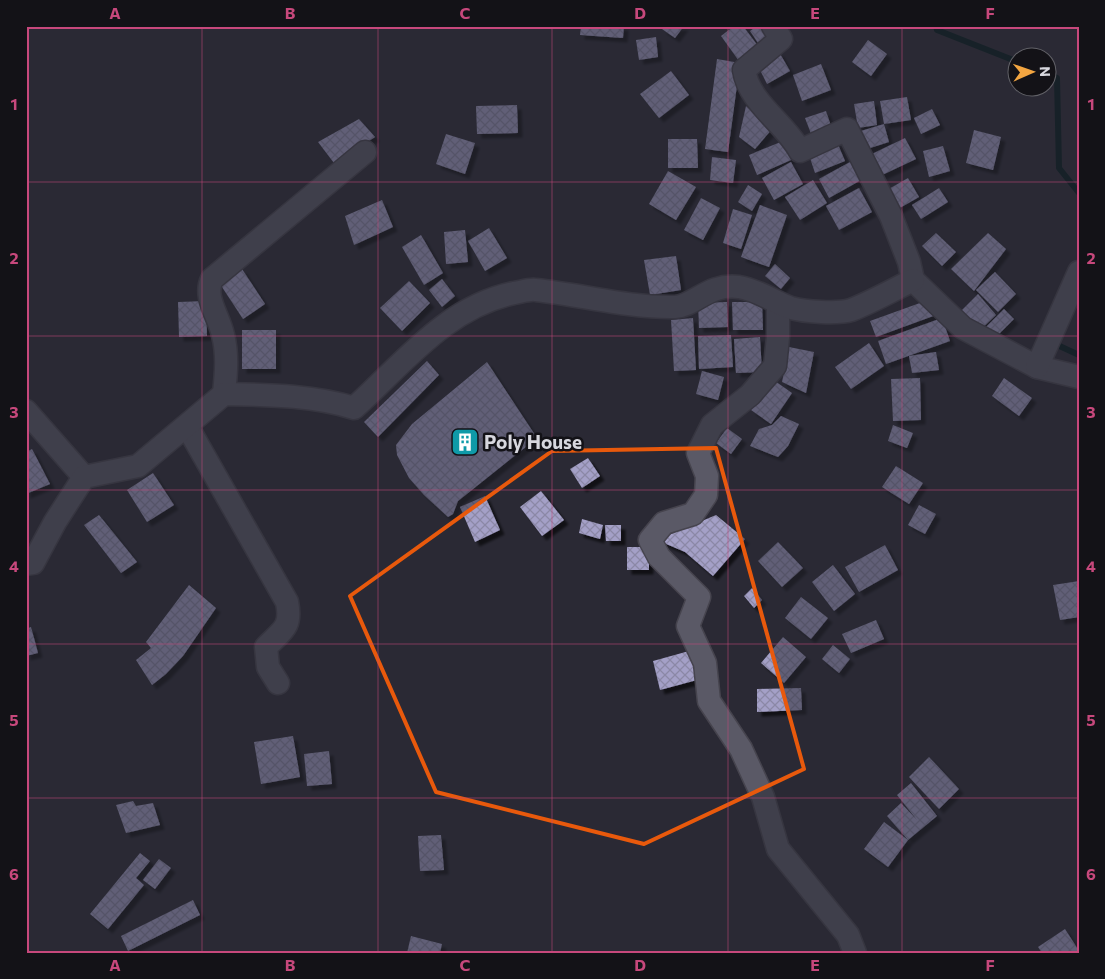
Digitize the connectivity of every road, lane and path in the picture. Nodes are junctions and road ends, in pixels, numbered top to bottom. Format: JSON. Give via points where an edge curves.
{"nodes":[{"id":1,"x":773,"y":26,"type":"edge"},
{"id":2,"x":365,"y":152,"type":"dead end"},
{"id":3,"x":1079,"y":272,"type":"edge"},
{"id":4,"x":913,"y":280,"type":"junction"},
{"id":5,"x":778,"y":303,"type":"junction"},
{"id":6,"x":1037,"y":367,"type":"junction"},
{"id":7,"x":1079,"y":377,"type":"edge"},
{"id":8,"x":224,"y":394,"type":"junction"},
{"id":9,"x":26,"y":411,"type":"edge"},
{"id":10,"x":187,"y":426,"type":"junction"},
{"id":11,"x":84,"y":477,"type":"junction"},
{"id":12,"x":26,"y":564,"type":"edge"},
{"id":13,"x":278,"y":683,"type":"dead end"},
{"id":14,"x":855,"y":953,"type":"edge"}],
"edges":[{"from":1,"to":4,"type":"street","via":[[781,39],[744,70],[746,83],[800,151],[847,129],[891,216]]},
{"from":2,"to":8,"type":"street","via":[[212,279],[208,291],[223,334],[227,360]]},
{"from":3,"to":6,"type":"street"},
{"from":4,"to":5,"type":"street","via":[[849,310],[803,312]]},
{"from":4,"to":6,"type":"street","via":[[963,328]]},
{"from":5,"to":8,"type":"street","via":[[753,290],[738,287],[716,287],[678,307],[534,290],[498,297],[459,313],[394,366],[354,408],[334,402],[281,396]]},
{"from":5,"to":14,"type":"street","via":[[775,366],[750,395],[712,425],[698,453],[707,476],[706,495],[693,514],[664,522],[650,540],[659,557],[700,597],[688,626],[705,663],[709,701],[745,757],[763,797],[778,848],[848,935]]},
{"from":6,"to":7,"type":"street"},
{"from":8,"to":10,"type":"street"},
{"from":9,"to":11,"type":"street"},
{"from":10,"to":11,"type":"street","via":[[138,466]]},
{"from":10,"to":13,"type":"street","via":[[287,602],[290,617],[286,627],[266,647],[268,667]]},
{"from":11,"to":12,"type":"street","via":[[33,563]]}]}
